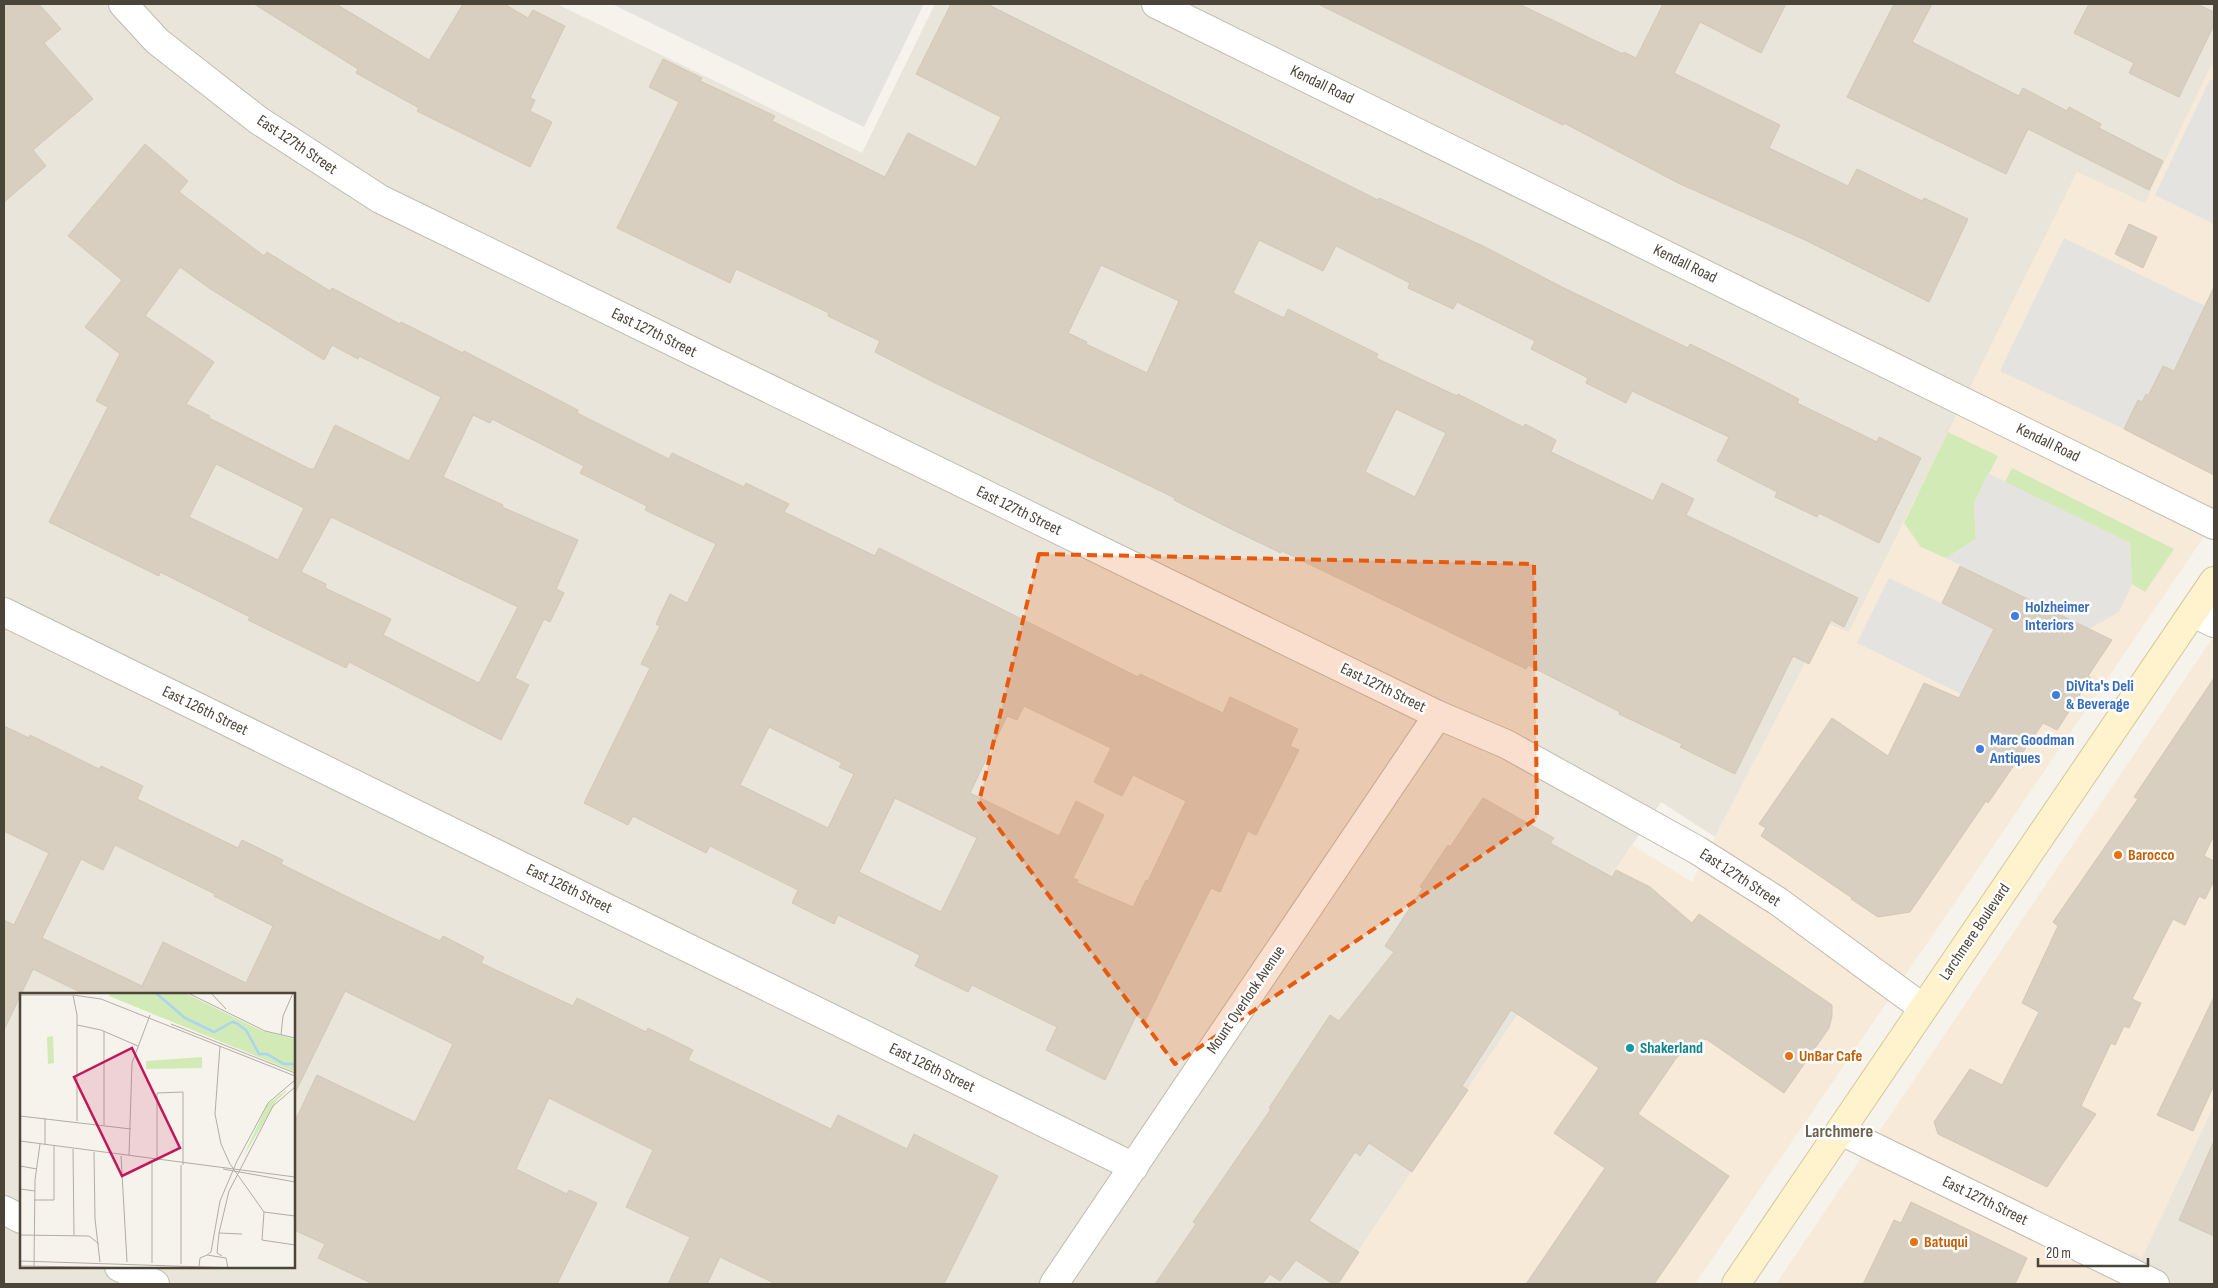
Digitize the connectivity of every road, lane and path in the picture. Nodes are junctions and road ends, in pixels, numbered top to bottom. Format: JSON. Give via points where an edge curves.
{"nodes":[{"id":1,"x":123,"y":4,"type":"edge"},
{"id":2,"x":1156,"y":4,"type":"edge"},
{"id":3,"x":2214,"y":525,"type":"edge"},
{"id":4,"x":2214,"y":581,"type":"edge"},
{"id":5,"x":4,"y":612,"type":"edge"},
{"id":6,"x":2203,"y":618,"type":"edge"},
{"id":7,"x":1438,"y":715,"type":"junction"},
{"id":8,"x":1923,"y":1008,"type":"junction"},
{"id":9,"x":1841,"y":1131,"type":"junction"},
{"id":10,"x":1134,"y":1167,"type":"junction"},
{"id":11,"x":4,"y":1210,"type":"edge"},
{"id":12,"x":20,"y":1218,"type":"edge"},
{"id":13,"x":121,"y":1268,"type":"edge"},
{"id":14,"x":154,"y":1284,"type":"edge"},
{"id":15,"x":1054,"y":1284,"type":"edge"},
{"id":16,"x":1736,"y":1284,"type":"edge"},
{"id":17,"x":2155,"y":1284,"type":"edge"}],
"edges":[{"from":1,"to":7,"type":"street","name":"East 127th Street","via":[[157,41],[258,120],[380,199]]},
{"from":2,"to":3,"type":"street","name":"Kendall Road"},
{"from":4,"to":6,"type":"main road","name":"Larchmere Boulevard"},
{"from":5,"to":10,"type":"street","name":"East 126th Street"},
{"from":6,"to":8,"type":"main road","name":"Larchmere Boulevard"},
{"from":7,"to":8,"type":"street","name":"East 127th Street","via":[[1506,744],[1697,850],[1779,902]]},
{"from":7,"to":10,"type":"street","name":"Mount Overlook Avenue"},
{"from":8,"to":9,"type":"main road","name":"Larchmere Boulevard"},
{"from":9,"to":16,"type":"main road","name":"Larchmere Boulevard"},
{"from":9,"to":17,"type":"street","name":"East 127th Street"},
{"from":10,"to":15,"type":"street","name":"Mount Overlook Avenue"},
{"from":11,"to":12,"type":"street"},
{"from":13,"to":14,"type":"street"}]}
